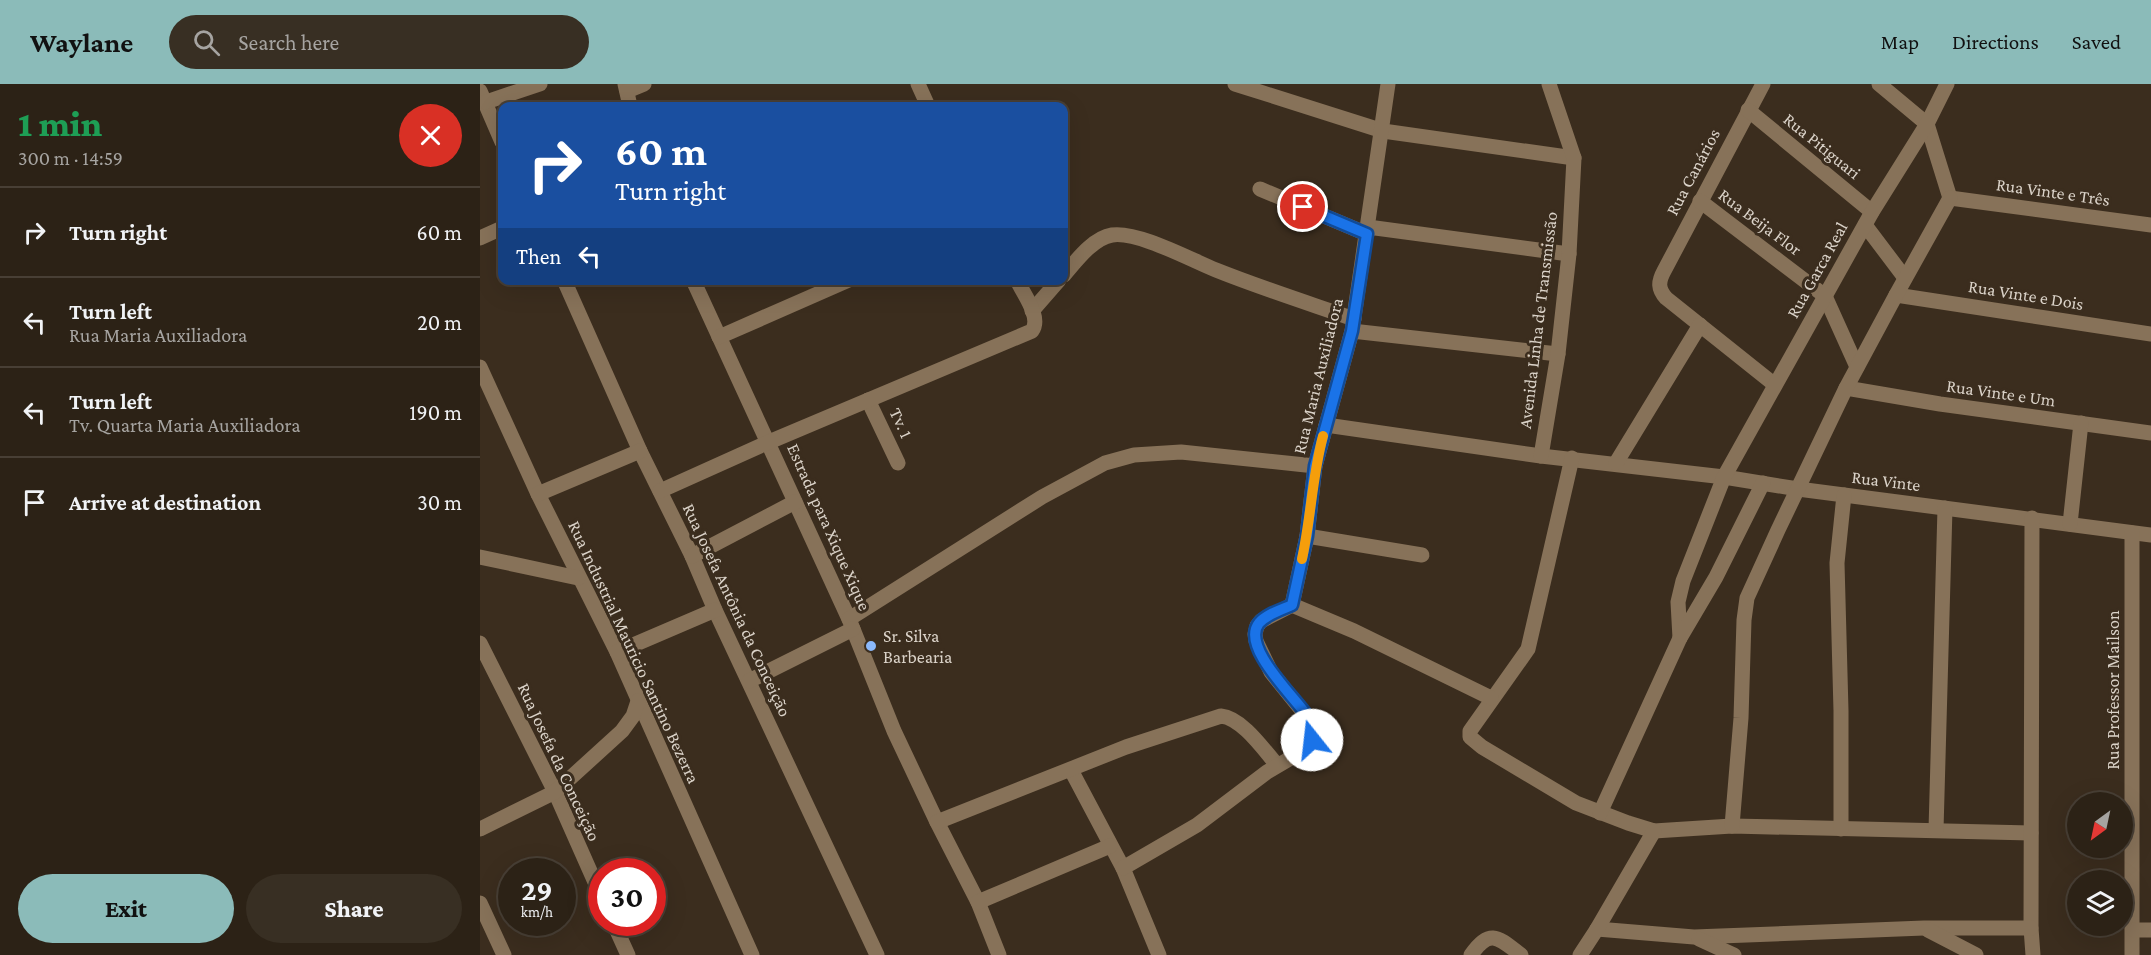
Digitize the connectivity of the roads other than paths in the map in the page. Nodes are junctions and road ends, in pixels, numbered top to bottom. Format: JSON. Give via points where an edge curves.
{"nodes":[{"id":1,"x":540,"y":84,"type":"edge"},
{"id":2,"x":644,"y":84,"type":"edge"},
{"id":3,"x":918,"y":84,"type":"edge"},
{"id":4,"x":1235,"y":84,"type":"edge"},
{"id":5,"x":1388,"y":84,"type":"edge"},
{"id":6,"x":1549,"y":84,"type":"edge"},
{"id":7,"x":1763,"y":84,"type":"edge"},
{"id":8,"x":1879,"y":84,"type":"edge"},
{"id":9,"x":1947,"y":84,"type":"edge"},
{"id":10,"x":626,"y":87,"type":"edge"},
{"id":11,"x":483,"y":96,"type":"edge"},
{"id":12,"x":629,"y":102,"type":"edge"},
{"id":13,"x":926,"y":102,"type":"edge"},
{"id":14,"x":1748,"y":110,"type":"junction"},
{"id":15,"x":1927,"y":123,"type":"junction"},
{"id":16,"x":1383,"y":131,"type":"junction"},
{"id":17,"x":498,"y":132,"type":"edge"},
{"id":18,"x":1574,"y":158,"type":"junction"},
{"id":19,"x":1260,"y":189,"type":"dead end"},
{"id":20,"x":1950,"y":198,"type":"junction"},
{"id":21,"x":1700,"y":201,"type":"junction"},
{"id":22,"x":1868,"y":219,"type":"junction"},
{"id":23,"x":2151,"y":225,"type":"edge"},
{"id":24,"x":498,"y":230,"type":"edge"},
{"id":25,"x":1367,"y":230,"type":"junction"},
{"id":26,"x":480,"y":238,"type":"edge"},
{"id":27,"x":1569,"y":254,"type":"junction"},
{"id":28,"x":1068,"y":271,"type":"edge"},
{"id":29,"x":1905,"y":278,"type":"junction"},
{"id":30,"x":566,"y":285,"type":"edge"},
{"id":31,"x":695,"y":285,"type":"edge"},
{"id":32,"x":838,"y":285,"type":"edge"},
{"id":33,"x":1019,"y":285,"type":"edge"},
{"id":34,"x":1055,"y":285,"type":"edge"},
{"id":35,"x":1896,"y":295,"type":"junction"},
{"id":36,"x":1825,"y":296,"type":"junction"},
{"id":37,"x":1032,"y":311,"type":"junction"},
{"id":38,"x":1353,"y":325,"type":"junction"},
{"id":39,"x":1700,"y":325,"type":"junction"},
{"id":40,"x":2151,"y":334,"type":"edge"},
{"id":41,"x":719,"y":337,"type":"junction"},
{"id":42,"x":1558,"y":354,"type":"junction"},
{"id":43,"x":480,"y":367,"type":"edge"},
{"id":44,"x":1857,"y":367,"type":"junction"},
{"id":45,"x":1775,"y":385,"type":"junction"},
{"id":46,"x":1846,"y":388,"type":"junction"},
{"id":47,"x":868,"y":400,"type":"junction"},
{"id":48,"x":2081,"y":423,"type":"junction"},
{"id":49,"x":1326,"y":426,"type":"junction"},
{"id":50,"x":2151,"y":433,"type":"edge"},
{"id":51,"x":769,"y":442,"type":"junction"},
{"id":52,"x":640,"y":452,"type":"junction"},
{"id":53,"x":1541,"y":456,"type":"junction"},
{"id":54,"x":1572,"y":458,"type":"junction"},
{"id":55,"x":898,"y":463,"type":"dead end"},
{"id":56,"x":1616,"y":463,"type":"junction"},
{"id":57,"x":1315,"y":466,"type":"junction"},
{"id":58,"x":1724,"y":477,"type":"junction"},
{"id":59,"x":1763,"y":483,"type":"junction"},
{"id":60,"x":1798,"y":489,"type":"junction"},
{"id":61,"x":660,"y":491,"type":"junction"},
{"id":62,"x":538,"y":495,"type":"junction"},
{"id":63,"x":1844,"y":495,"type":"junction"},
{"id":64,"x":795,"y":502,"type":"junction"},
{"id":65,"x":1945,"y":508,"type":"junction"},
{"id":66,"x":2032,"y":519,"type":"junction"},
{"id":67,"x":2070,"y":524,"type":"junction"},
{"id":68,"x":2132,"y":533,"type":"junction"},
{"id":69,"x":2151,"y":535,"type":"edge"},
{"id":70,"x":1307,"y":536,"type":"junction"},
{"id":71,"x":1422,"y":555,"type":"dead end"},
{"id":72,"x":692,"y":556,"type":"junction"},
{"id":73,"x":480,"y":557,"type":"edge"},
{"id":74,"x":578,"y":578,"type":"junction"},
{"id":75,"x":1292,"y":605,"type":"junction"},
{"id":76,"x":715,"y":610,"type":"junction"},
{"id":77,"x":851,"y":624,"type":"junction"},
{"id":78,"x":1680,"y":638,"type":"junction"},
{"id":79,"x":480,"y":643,"type":"edge"},
{"id":80,"x":617,"y":652,"type":"junction"},
{"id":81,"x":749,"y":681,"type":"junction"},
{"id":82,"x":1491,"y":698,"type":"junction"},
{"id":83,"x":639,"y":701,"type":"junction"},
{"id":84,"x":1277,"y":765,"type":"junction"},
{"id":85,"x":1071,"y":770,"type":"junction"},
{"id":86,"x":555,"y":792,"type":"junction"},
{"id":87,"x":1600,"y":813,"type":"junction"},
{"id":88,"x":937,"y":822,"type":"junction"},
{"id":89,"x":1732,"y":826,"type":"junction"},
{"id":90,"x":480,"y":829,"type":"edge"},
{"id":91,"x":1841,"y":829,"type":"junction"},
{"id":92,"x":1936,"y":830,"type":"junction"},
{"id":93,"x":1654,"y":831,"type":"junction"},
{"id":94,"x":2031,"y":833,"type":"junction"},
{"id":95,"x":1110,"y":846,"type":"junction"},
{"id":96,"x":588,"y":866,"type":"edge"},
{"id":97,"x":1123,"y":868,"type":"junction"},
{"id":98,"x":978,"y":902,"type":"junction"},
{"id":99,"x":480,"y":903,"type":"edge"},
{"id":100,"x":2031,"y":927,"type":"junction"},
{"id":101,"x":1924,"y":928,"type":"junction"},
{"id":102,"x":1598,"y":929,"type":"junction"},
{"id":103,"x":2134,"y":930,"type":"junction"},
{"id":104,"x":2151,"y":930,"type":"edge"},
{"id":105,"x":619,"y":936,"type":"edge"},
{"id":106,"x":1694,"y":937,"type":"junction"},
{"id":107,"x":504,"y":955,"type":"edge"},
{"id":108,"x":628,"y":955,"type":"edge"},
{"id":109,"x":752,"y":955,"type":"edge"},
{"id":110,"x":877,"y":955,"type":"edge"},
{"id":111,"x":999,"y":955,"type":"edge"},
{"id":112,"x":1159,"y":955,"type":"edge"},
{"id":113,"x":1471,"y":955,"type":"edge"},
{"id":114,"x":1521,"y":955,"type":"edge"},
{"id":115,"x":1580,"y":955,"type":"edge"},
{"id":116,"x":1734,"y":955,"type":"edge"},
{"id":117,"x":1976,"y":955,"type":"edge"},
{"id":118,"x":2033,"y":955,"type":"edge"},
{"id":119,"x":2132,"y":955,"type":"edge"}],
"edges":[{"from":1,"to":11,"type":"street"},
{"from":2,"to":10,"type":"street"},
{"from":3,"to":13,"type":"street"},
{"from":4,"to":16,"type":"street"},
{"from":5,"to":16,"type":"street","name":"Rua Maria Auxiliadora"},
{"from":6,"to":18,"type":"street","name":"Avenida Linha de Transmissão"},
{"from":7,"to":14,"type":"street","name":"Rua Canários"},
{"from":8,"to":15,"type":"street"},
{"from":9,"to":15,"type":"street","name":"Rua Garca Real"},
{"from":10,"to":12,"type":"street"},
{"from":11,"to":17,"type":"street"},
{"from":14,"to":21,"type":"street","name":"Rua Canários"},
{"from":14,"to":22,"type":"street","name":"Rua Pitiguari"},
{"from":15,"to":20,"type":"street"},
{"from":15,"to":22,"type":"street","name":"Rua Garca Real"},
{"from":16,"to":18,"type":"street"},
{"from":16,"to":25,"type":"street","name":"Rua Maria Auxiliadora"},
{"from":18,"to":27,"type":"street","name":"Avenida Linha de Transmissão"},
{"from":19,"to":25,"type":"street"},
{"from":20,"to":23,"type":"street","name":"Rua Vinte e Três"},
{"from":20,"to":29,"type":"street"},
{"from":21,"to":36,"type":"street","name":"Rua Beija Flor"},
{"from":21,"to":39,"type":"street","name":"Rua Canários","via":[[1660,279],[1662,294]]},
{"from":22,"to":29,"type":"street","name":"Rua Pitiguari"},
{"from":22,"to":36,"type":"street","name":"Rua Garca Real"},
{"from":24,"to":26,"type":"street"},
{"from":25,"to":27,"type":"street"},
{"from":25,"to":38,"type":"street","name":"Rua Maria Auxiliadora"},
{"from":27,"to":42,"type":"street","name":"Avenida Linha de Transmissão"},
{"from":28,"to":38,"type":"street","via":[[1095,243],[1113,235],[1125,236],[1147,241]]},
{"from":29,"to":35,"type":"street"},
{"from":30,"to":52,"type":"street","name":"Rua Josefa Antônia da Conceição"},
{"from":31,"to":41,"type":"street","name":"Estrada para Xique Xique"},
{"from":32,"to":41,"type":"street"},
{"from":33,"to":37,"type":"street"},
{"from":34,"to":37,"type":"street"},
{"from":35,"to":40,"type":"street","name":"Rua Vinte e Dois"},
{"from":35,"to":44,"type":"street"},
{"from":36,"to":44,"type":"street"},
{"from":36,"to":45,"type":"street","name":"Rua Garca Real"},
{"from":37,"to":47,"type":"street","via":[[1032,331]]},
{"from":38,"to":42,"type":"street"},
{"from":38,"to":49,"type":"street","name":"Rua Maria Auxiliadora"},
{"from":39,"to":45,"type":"street"},
{"from":39,"to":56,"type":"street"},
{"from":41,"to":51,"type":"street","name":"Estrada para Xique Xique"},
{"from":42,"to":53,"type":"street","name":"Avenida Linha de Transmissão"},
{"from":43,"to":62,"type":"street","name":"Rua Industrial Mauricio Santino Bezerra"},
{"from":44,"to":46,"type":"street"},
{"from":45,"to":58,"type":"street","name":"Rua Garca Real"},
{"from":46,"to":48,"type":"street","name":"Rua Vinte e Um"},
{"from":46,"to":60,"type":"street"},
{"from":47,"to":51,"type":"street"},
{"from":47,"to":55,"type":"street","name":"Tv. 1"},
{"from":48,"to":50,"type":"street","name":"Rua Vinte e Um"},
{"from":48,"to":67,"type":"street"},
{"from":49,"to":53,"type":"street","name":"Rua Vinte"},
{"from":49,"to":57,"type":"street","name":"Rua Maria Auxiliadora"},
{"from":51,"to":61,"type":"street"},
{"from":51,"to":64,"type":"street","name":"Estrada para Xique Xique"},
{"from":52,"to":61,"type":"street","name":"Rua Josefa Antônia da Conceição"},
{"from":52,"to":62,"type":"street"},
{"from":53,"to":54,"type":"street","name":"Rua Vinte"},
{"from":54,"to":56,"type":"street","name":"Rua Vinte"},
{"from":54,"to":82,"type":"street","via":[[1528,649]]},
{"from":56,"to":58,"type":"street","name":"Rua Vinte"},
{"from":57,"to":70,"type":"street","name":"Rua Maria Auxiliadora"},
{"from":57,"to":77,"type":"street","via":[[1181,452],[1134,455],[1105,464],[1042,497]]},
{"from":58,"to":59,"type":"street","name":"Rua Vinte"},
{"from":58,"to":78,"type":"street","name":"Rua Garca Real","via":[[1683,581],[1678,602]]},
{"from":59,"to":60,"type":"street","name":"Rua Vinte"},
{"from":59,"to":78,"type":"street"},
{"from":60,"to":63,"type":"street","name":"Rua Vinte"},
{"from":60,"to":89,"type":"street","via":[[1748,598]]},
{"from":61,"to":72,"type":"street","name":"Rua Josefa Antônia da Conceição"},
{"from":62,"to":74,"type":"street","name":"Rua Industrial Mauricio Santino Bezerra"},
{"from":63,"to":65,"type":"street","name":"Rua Vinte"},
{"from":63,"to":91,"type":"street","via":[[1837,563]]},
{"from":64,"to":72,"type":"street"},
{"from":64,"to":77,"type":"street","name":"Estrada para Xique Xique"},
{"from":65,"to":66,"type":"street","name":"Rua Vinte"},
{"from":65,"to":92,"type":"street"},
{"from":66,"to":67,"type":"street","name":"Rua Vinte"},
{"from":66,"to":94,"type":"street"},
{"from":67,"to":68,"type":"street","name":"Rua Vinte"},
{"from":68,"to":69,"type":"street","name":"Rua Vinte"},
{"from":68,"to":103,"type":"street","name":"Rua Professor Mailson"},
{"from":70,"to":71,"type":"street"},
{"from":70,"to":75,"type":"street","name":"Rua Maria Auxiliadora"},
{"from":72,"to":76,"type":"street","name":"Rua Josefa Antônia da Conceição"},
{"from":73,"to":74,"type":"street"},
{"from":74,"to":80,"type":"street","name":"Rua Industrial Mauricio Santino Bezerra"},
{"from":75,"to":82,"type":"street","via":[[1354,630]]},
{"from":75,"to":84,"type":"street","via":[[1267,616],[1255,634],[1266,663],[1309,719],[1313,732],[1308,746]]},
{"from":76,"to":80,"type":"street"},
{"from":76,"to":81,"type":"street","name":"Rua Josefa Antônia da Conceição"},
{"from":77,"to":81,"type":"street"},
{"from":77,"to":88,"type":"street","name":"Estrada para Xique Xique","via":[[894,731]]},
{"from":78,"to":87,"type":"street"},
{"from":79,"to":86,"type":"street","name":"Rua Josefa da Conceição"},
{"from":80,"to":83,"type":"street","name":"Rua Industrial Mauricio Santino Bezerra"},
{"from":81,"to":110,"type":"street","name":"Rua Josefa Antônia da Conceição"},
{"from":82,"to":87,"type":"street","via":[[1469,734],[1472,739],[1576,803]]},
{"from":83,"to":86,"type":"street","via":[[622,731]]},
{"from":83,"to":109,"type":"street","name":"Rua Industrial Mauricio Santino Bezerra"},
{"from":84,"to":85,"type":"street","via":[[1242,726],[1221,717],[1126,747]]},
{"from":84,"to":97,"type":"street","via":[[1197,825]]},
{"from":85,"to":88,"type":"street"},
{"from":85,"to":95,"type":"street"},
{"from":86,"to":90,"type":"street"},
{"from":86,"to":96,"type":"street","name":"Rua Josefa da Conceição"},
{"from":87,"to":93,"type":"street"},
{"from":88,"to":98,"type":"street","name":"Estrada para Xique Xique"},
{"from":89,"to":91,"type":"street"},
{"from":89,"to":93,"type":"street"},
{"from":91,"to":92,"type":"street"},
{"from":92,"to":94,"type":"street"},
{"from":93,"to":102,"type":"street"},
{"from":94,"to":100,"type":"street"},
{"from":95,"to":97,"type":"street"},
{"from":95,"to":98,"type":"street"},
{"from":97,"to":112,"type":"street"},
{"from":98,"to":111,"type":"street","name":"Estrada para Xique Xique"},
{"from":99,"to":107,"type":"street"},
{"from":100,"to":101,"type":"street"},
{"from":100,"to":118,"type":"street"},
{"from":101,"to":106,"type":"street"},
{"from":101,"to":117,"type":"street"},
{"from":102,"to":106,"type":"street"},
{"from":102,"to":115,"type":"street"},
{"from":103,"to":104,"type":"street"},
{"from":103,"to":119,"type":"street","name":"Rua Professor Mailson"},
{"from":105,"to":108,"type":"street"},
{"from":106,"to":116,"type":"street"},
{"from":113,"to":114,"type":"street","via":[[1484,940],[1495,937]]}]}
